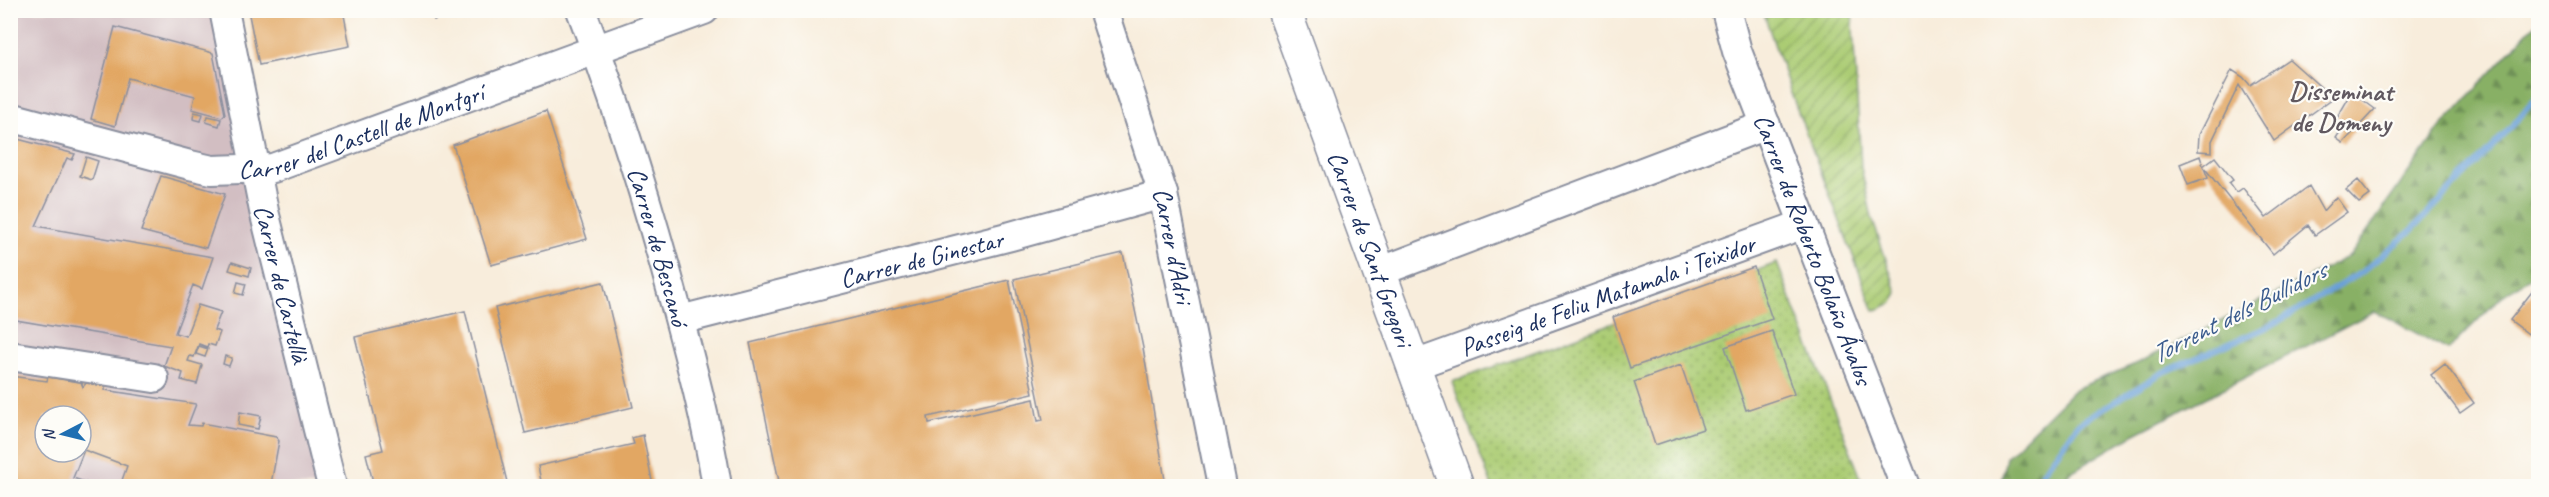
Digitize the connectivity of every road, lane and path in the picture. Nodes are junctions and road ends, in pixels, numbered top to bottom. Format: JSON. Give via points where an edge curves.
{"nodes":[{"id":1,"x":224,"y":10,"type":"edge"},
{"id":2,"x":581,"y":10,"type":"edge"},
{"id":3,"x":704,"y":10,"type":"edge"},
{"id":4,"x":1103,"y":10,"type":"edge"},
{"id":5,"x":1284,"y":10,"type":"edge"},
{"id":6,"x":1726,"y":10,"type":"edge"},
{"id":7,"x":597,"y":50,"type":"junction"},
{"id":8,"x":10,"y":117,"type":"edge"},
{"id":9,"x":1766,"y":125,"type":"junction"},
{"id":10,"x":256,"y":168,"type":"junction"},
{"id":11,"x":1163,"y":194,"type":"junction"},
{"id":12,"x":1804,"y":224,"type":"junction"},
{"id":13,"x":1379,"y":272,"type":"junction"},
{"id":14,"x":680,"y":320,"type":"junction"},
{"id":15,"x":10,"y":356,"type":"edge"},
{"id":16,"x":1412,"y":366,"type":"junction"},
{"id":17,"x":154,"y":378,"type":"dead end"},
{"id":18,"x":332,"y":486,"type":"edge"},
{"id":19,"x":717,"y":486,"type":"edge"},
{"id":20,"x":1222,"y":486,"type":"edge"},
{"id":21,"x":1457,"y":486,"type":"edge"},
{"id":22,"x":1905,"y":486,"type":"edge"}],
"edges":[{"from":1,"to":10,"type":"street","name":"Carrer de Cartellà"},
{"from":2,"to":7,"type":"street","name":"Carrer de Bescanó"},
{"from":3,"to":7,"type":"street","name":"Carrer del Castell de Montgrí"},
{"from":4,"to":11,"type":"street","name":"Carrer d'Adri"},
{"from":5,"to":13,"type":"main road","name":"Carrer de Sant Gregori"},
{"from":6,"to":9,"type":"street","name":"Carrer de Roberto Bolaño Ávalos","via":[[1737,51]]},
{"from":7,"to":10,"type":"street","name":"Carrer del Castell de Montgrí","via":[[273,168]]},
{"from":7,"to":14,"type":"street","name":"Carrer de Bescanó"},
{"from":8,"to":10,"type":"street","name":"Carrer del Castell de Montgrí","via":[[213,170]]},
{"from":9,"to":12,"type":"street","name":"Carrer de Roberto Bolaño Ávalos"},
{"from":9,"to":13,"type":"street"},
{"from":10,"to":18,"type":"street","name":"Carrer de Cartellà"},
{"from":11,"to":14,"type":"street","name":"Carrer de Ginestar"},
{"from":11,"to":20,"type":"street","name":"Carrer d'Adri"},
{"from":12,"to":16,"type":"street","name":"Passeig de Feliu Matamala i Teixidor"},
{"from":12,"to":22,"type":"street","name":"Carrer de Roberto Bolaño Ávalos"},
{"from":13,"to":16,"type":"main road","name":"Carrer de Sant Gregori"},
{"from":14,"to":19,"type":"street","name":"Carrer de Bescanó"},
{"from":15,"to":17,"type":"street"},
{"from":16,"to":21,"type":"main road","name":"Carrer de Sant Gregori"}]}
